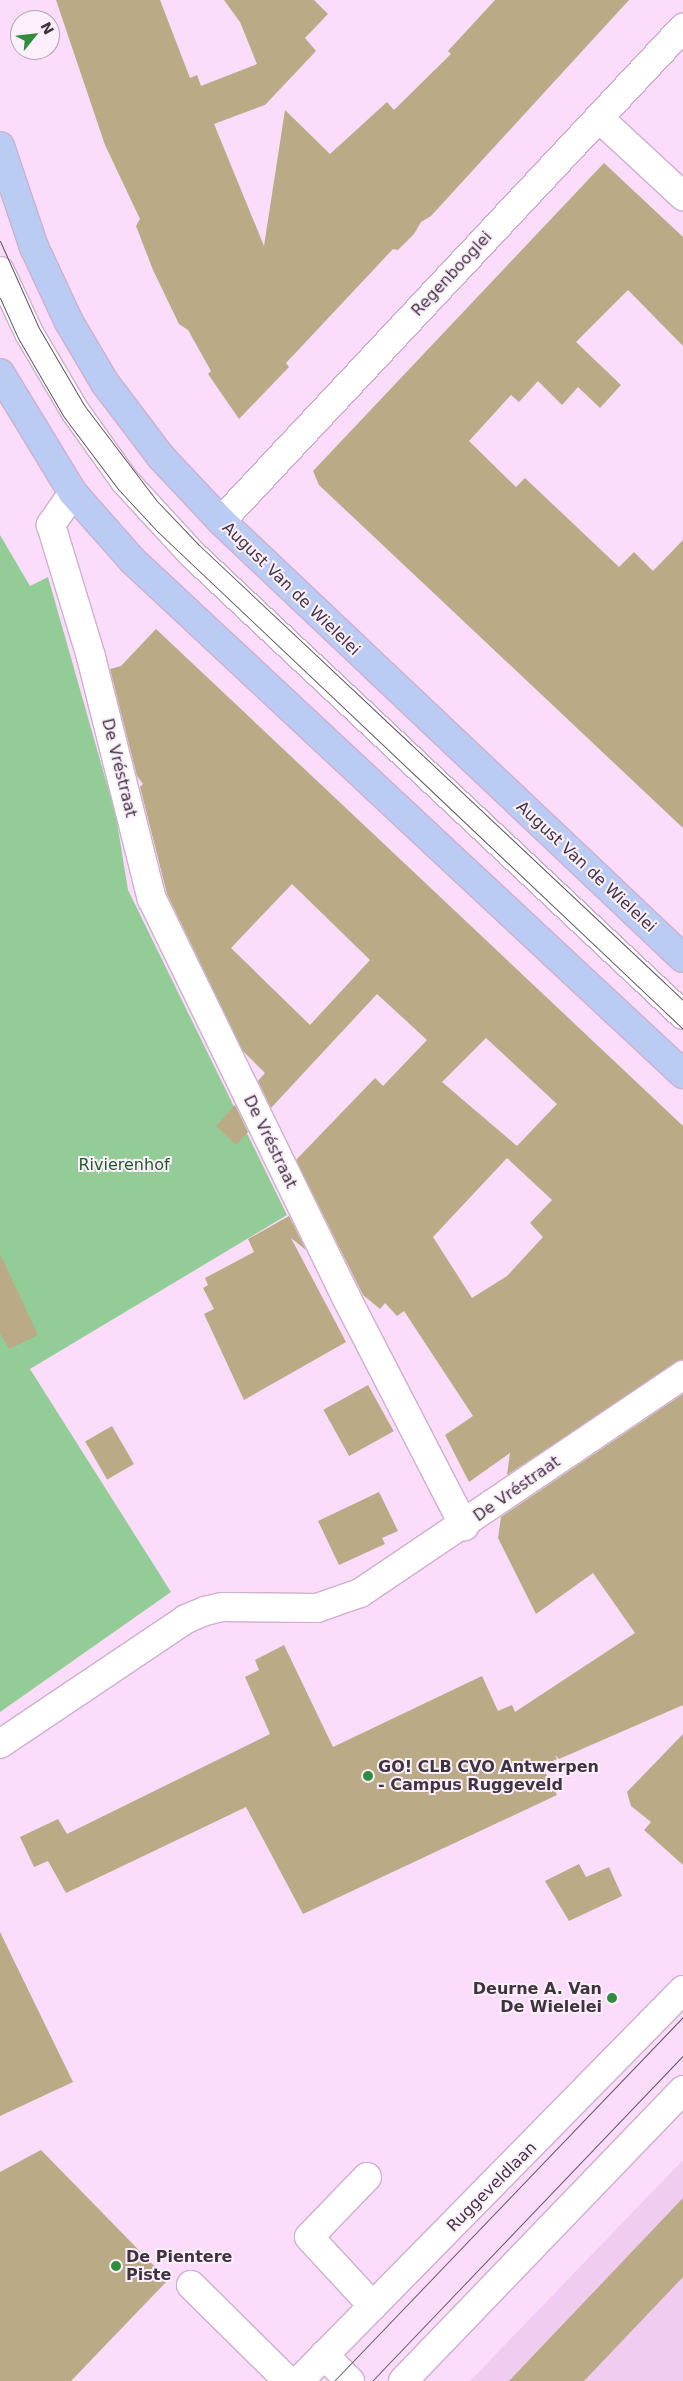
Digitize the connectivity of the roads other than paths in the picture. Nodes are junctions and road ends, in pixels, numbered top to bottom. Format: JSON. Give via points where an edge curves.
{"nodes":[{"id":1,"x":683,"y":28,"type":"edge"},
{"id":2,"x":598,"y":118,"type":"junction"},
{"id":3,"x":0,"y":146,"type":"edge"},
{"id":4,"x":683,"y":196,"type":"edge"},
{"id":5,"x":0,"y":271,"type":"edge"},
{"id":6,"x":0,"y":373,"type":"edge"},
{"id":7,"x":73,"y":493,"type":"junction"},
{"id":8,"x":220,"y":521,"type":"junction"},
{"id":9,"x":683,"y":958,"type":"edge"},
{"id":10,"x":683,"y":1015,"type":"edge"},
{"id":11,"x":683,"y":1074,"type":"edge"},
{"id":12,"x":683,"y":1375,"type":"edge"},
{"id":13,"x":464,"y":1526,"type":"junction"},
{"id":14,"x":0,"y":1744,"type":"edge"},
{"id":15,"x":683,"y":1990,"type":"edge"},
{"id":16,"x":683,"y":2090,"type":"edge"},
{"id":17,"x":367,"y":2177,"type":"dead end"},
{"id":18,"x":191,"y":2285,"type":"dead end"},
{"id":19,"x":373,"y":2306,"type":"junction"},
{"id":20,"x":324,"y":2355,"type":"junction"},
{"id":21,"x":288,"y":2381,"type":"edge"},
{"id":22,"x":299,"y":2381,"type":"edge"},
{"id":23,"x":350,"y":2381,"type":"edge"},
{"id":24,"x":403,"y":2381,"type":"edge"}],
"edges":[{"from":1,"to":2,"type":"street","name":"Regenbooglei"},
{"from":2,"to":4,"type":"street"},
{"from":2,"to":8,"type":"street","name":"Regenbooglei"},
{"from":3,"to":8,"type":"main road","name":"August Van de Wielelei","via":[[34,247],[69,322],[100,375],[160,457]]},
{"from":5,"to":10,"type":"street","via":[[29,333],[75,411],[125,480],[157,516],[194,555]]},
{"from":6,"to":7,"type":"main road"},
{"from":7,"to":11,"type":"main road","via":[[159,586]]},
{"from":7,"to":13,"type":"street","name":"De Vréstraat","via":[[51,525],[91,657],[152,900],[346,1297]]},
{"from":8,"to":9,"type":"main road","name":"August Van de Wielelei"},
{"from":12,"to":13,"type":"street","name":"De Vréstraat"},
{"from":13,"to":14,"type":"street","via":[[360,1593],[338,1601],[317,1608],[223,1607],[186,1619]]},
{"from":15,"to":19,"type":"street","name":"Ruggeveldlaan"},
{"from":16,"to":24,"type":"street"},
{"from":17,"to":19,"type":"street","via":[[309,2237]]},
{"from":18,"to":21,"type":"street"},
{"from":19,"to":20,"type":"street","name":"Ruggeveldlaan"},
{"from":20,"to":22,"type":"street","name":"Ruggeveldlaan"},
{"from":20,"to":23,"type":"street"}]}
